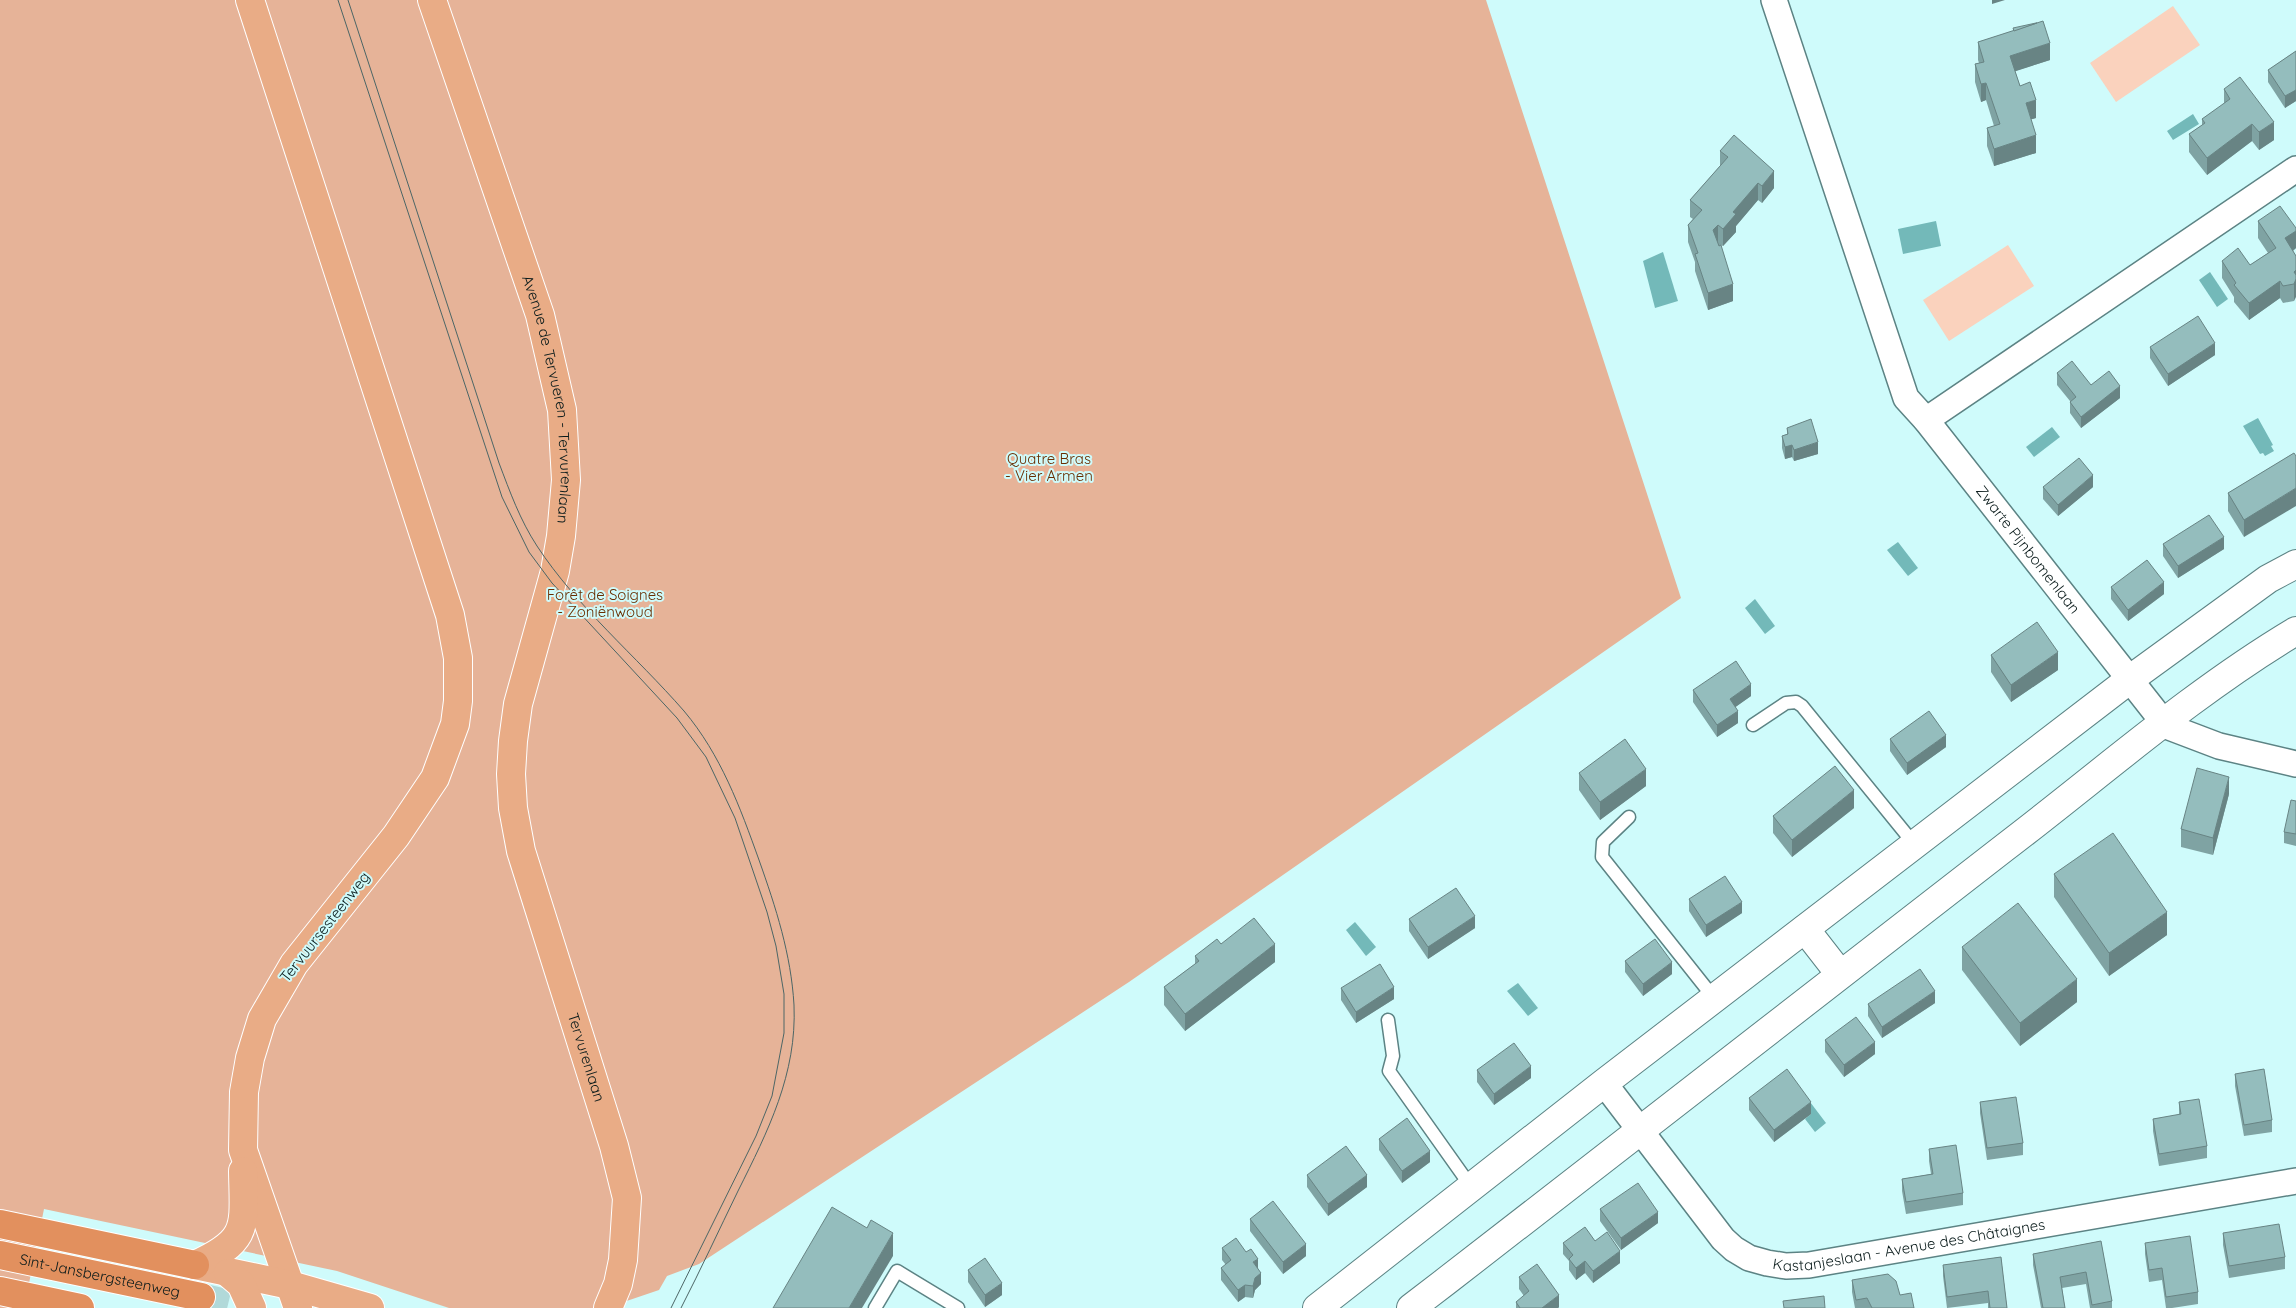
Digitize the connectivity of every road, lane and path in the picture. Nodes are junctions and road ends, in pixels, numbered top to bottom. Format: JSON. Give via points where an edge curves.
{"nodes":[{"id":1,"x":250,"y":0,"type":"edge"},
{"id":2,"x":432,"y":0,"type":"edge"},
{"id":3,"x":1774,"y":0,"type":"edge"},
{"id":4,"x":2296,"y":169,"type":"edge"},
{"id":5,"x":1926,"y":420,"type":"junction"},
{"id":6,"x":2296,"y":564,"type":"edge"},
{"id":7,"x":2296,"y":631,"type":"edge"},
{"id":8,"x":2129,"y":680,"type":"junction"},
{"id":9,"x":2164,"y":723,"type":"junction"},
{"id":10,"x":1752,"y":725,"type":"dead end"},
{"id":11,"x":2296,"y":764,"type":"edge"},
{"id":12,"x":513,"y":808,"type":"joint"},
{"id":13,"x":1629,"y":817,"type":"dead end"},
{"id":14,"x":1914,"y":845,"type":"junction"},
{"id":15,"x":1805,"y":929,"type":"junction"},
{"id":16,"x":1840,"y":974,"type":"junction"},
{"id":17,"x":1714,"y":998,"type":"junction"},
{"id":18,"x":1388,"y":1020,"type":"dead end"},
{"id":19,"x":1604,"y":1083,"type":"junction"},
{"id":20,"x":1642,"y":1132,"type":"junction"},
{"id":21,"x":244,"y":1150,"type":"junction"},
{"id":22,"x":2296,"y":1182,"type":"edge"},
{"id":23,"x":1472,"y":1188,"type":"junction"},
{"id":24,"x":0,"y":1224,"type":"edge"},
{"id":25,"x":0,"y":1255,"type":"edge"},
{"id":26,"x":195,"y":1265,"type":"junction"},
{"id":27,"x":228,"y":1273,"type":"junction"},
{"id":28,"x":0,"y":1291,"type":"edge"},
{"id":29,"x":294,"y":1296,"type":"edge"},
{"id":30,"x":201,"y":1297,"type":"tunnel mouth"},
{"id":31,"x":80,"y":1308,"type":"edge"},
{"id":32,"x":252,"y":1308,"type":"edge"},
{"id":33,"x":370,"y":1308,"type":"edge"},
{"id":34,"x":608,"y":1308,"type":"edge"},
{"id":35,"x":875,"y":1308,"type":"edge"},
{"id":36,"x":958,"y":1308,"type":"edge"},
{"id":37,"x":1317,"y":1308,"type":"edge"},
{"id":38,"x":1411,"y":1308,"type":"edge"}],
"edges":[{"from":1,"to":21,"type":"main road","name":"Tervuursesteenweg","via":[[450,614],[457,641],[459,677],[455,724],[435,778],[418,806],[294,964],[262,1019],[244,1092]]},
{"from":2,"to":12,"type":"main road","name":"Avenue de Tervueren - Tervurenlaan","via":[[540,315],[562,410],[566,480],[561,536],[555,571],[518,704],[511,774]]},
{"from":3,"to":5,"type":"street","name":"Zwarte Pijnbomenlaan","via":[[1906,398]]},
{"from":4,"to":5,"type":"street"},
{"from":5,"to":8,"type":"street","name":"Zwarte Pijnbomenlaan"},
{"from":6,"to":8,"type":"street","via":[[2268,579]]},
{"from":7,"to":9,"type":"street","via":[[2262,651]]},
{"from":8,"to":9,"type":"street","name":"Zwarte Pijnbomenlaan"},
{"from":8,"to":14,"type":"street"},
{"from":9,"to":11,"type":"street","via":[[2169,728],[2219,746]]},
{"from":9,"to":16,"type":"street"},
{"from":10,"to":14,"type":"lane","via":[[1786,703],[1796,702],[1802,706]]},
{"from":12,"to":34,"type":"main road","name":"Tervurenlaan","via":[[521,851],[614,1146],[627,1198],[623,1260]]},
{"from":13,"to":17,"type":"lane","via":[[1603,842],[1602,857]]},
{"from":14,"to":15,"type":"street"},
{"from":15,"to":16,"type":"street"},
{"from":15,"to":17,"type":"street"},
{"from":16,"to":20,"type":"street"},
{"from":17,"to":19,"type":"street"},
{"from":18,"to":23,"type":"lane","via":[[1392,1056],[1389,1071]]},
{"from":19,"to":20,"type":"street","name":"Kastanjeslaan - Avenue des Châtaignes"},
{"from":19,"to":23,"type":"street"},
{"from":20,"to":22,"type":"street","name":"Kastanjeslaan - Avenue des Châtaignes","via":[[1723,1239],[1749,1258],[1786,1266],[1809,1265]]},
{"from":20,"to":38,"type":"street"},
{"from":21,"to":26,"type":"main road","via":[[244,1216],[238,1237],[220,1254]]},
{"from":21,"to":29,"type":"main road","name":"Tervuursesteenweg"},
{"from":23,"to":37,"type":"street"},
{"from":24,"to":26,"type":"highway"},
{"from":25,"to":30,"type":"highway","name":"Sint-Jansbergsteenweg"},
{"from":26,"to":27,"type":"main road"},
{"from":27,"to":29,"type":"main road"},
{"from":27,"to":32,"type":"main road","via":[[241,1284]]},
{"from":28,"to":31,"type":"highway"},
{"from":29,"to":33,"type":"main road"},
{"from":35,"to":36,"type":"lane","via":[[896,1271]]}]}
